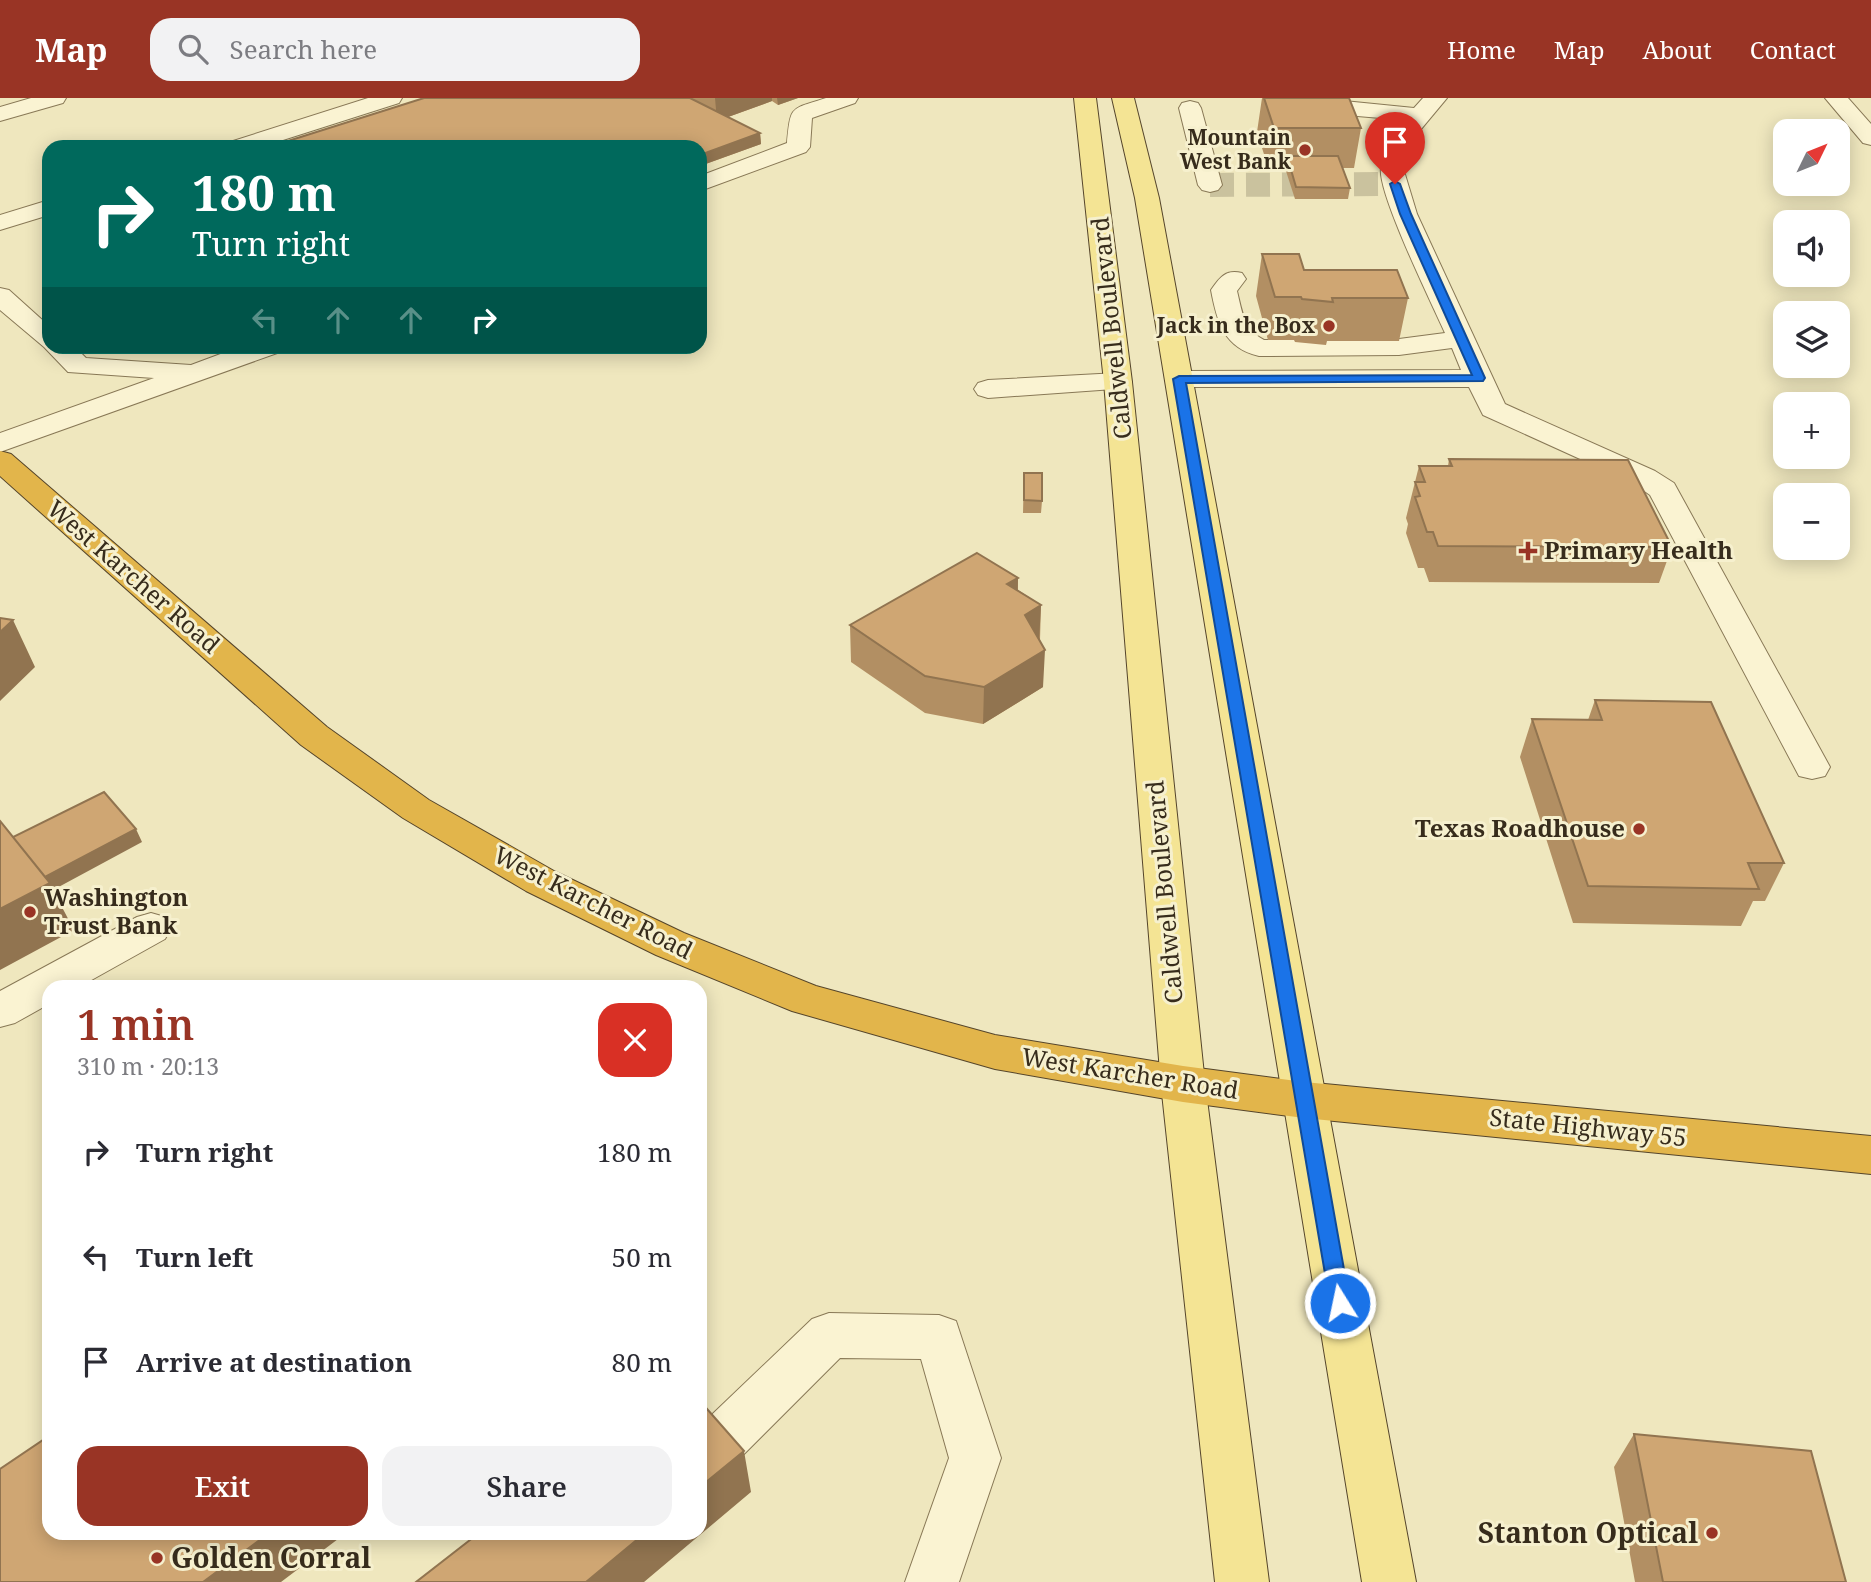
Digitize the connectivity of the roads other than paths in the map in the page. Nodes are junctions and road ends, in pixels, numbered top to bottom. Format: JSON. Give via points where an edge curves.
{"nodes":[{"id":1,"x":55,"y":98,"type":"edge"},
{"id":2,"x":391,"y":98,"type":"edge"},
{"id":3,"x":847,"y":98,"type":"edge"},
{"id":4,"x":1085,"y":98,"type":"edge"},
{"id":5,"x":1123,"y":98,"type":"edge"},
{"id":6,"x":1388,"y":98,"type":"edge"},
{"id":7,"x":1836,"y":98,"type":"edge"},
{"id":8,"x":1334,"y":107,"type":"edge"},
{"id":9,"x":1190,"y":108,"type":"dead end"},
{"id":10,"x":1426,"y":108,"type":"edge"},
{"id":11,"x":0,"y":114,"type":"edge"},
{"id":12,"x":1871,"y":138,"type":"edge"},
{"id":13,"x":260,"y":140,"type":"edge"},
{"id":14,"x":707,"y":181,"type":"edge"},
{"id":15,"x":1210,"y":185,"type":"dead end"},
{"id":16,"x":42,"y":209,"type":"edge"},
{"id":17,"x":0,"y":223,"type":"edge"},
{"id":18,"x":1234,"y":279,"type":"dead end"},
{"id":19,"x":0,"y":296,"type":"edge"},
{"id":20,"x":42,"y":334,"type":"edge"},
{"id":21,"x":1461,"y":339,"type":"junction"},
{"id":22,"x":65,"y":354,"type":"edge"},
{"id":23,"x":249,"y":354,"type":"edge"},
{"id":24,"x":204,"y":371,"type":"junction"},
{"id":25,"x":1479,"y":378,"type":"junction"},
{"id":26,"x":1179,"y":379,"type":"junction"},
{"id":27,"x":1118,"y":382,"type":"junction"},
{"id":28,"x":988,"y":389,"type":"dead end"},
{"id":29,"x":0,"y":443,"type":"edge"},
{"id":30,"x":1577,"y":447,"type":"junction"},
{"id":31,"x":0,"y":460,"type":"edge"},
{"id":32,"x":1542,"y":461,"type":"edge"},
{"id":33,"x":1812,"y":767,"type":"dead end"},
{"id":34,"x":151,"y":928,"type":"dead end"},
{"id":35,"x":55,"y":980,"type":"edge"},
{"id":36,"x":42,"y":987,"type":"edge"},
{"id":37,"x":0,"y":1010,"type":"edge"},
{"id":38,"x":1182,"y":1084,"type":"junction"},
{"id":39,"x":1304,"y":1100,"type":"junction"},
{"id":40,"x":1871,"y":1155,"type":"edge"},
{"id":41,"x":713,"y":1449,"type":"edge"},
{"id":42,"x":932,"y":1582,"type":"edge"},
{"id":43,"x":1242,"y":1582,"type":"edge"},
{"id":44,"x":1389,"y":1582,"type":"edge"}],
"edges":[{"from":1,"to":11,"type":"street"},
{"from":2,"to":13,"type":"street"},
{"from":3,"to":14,"type":"street","via":[[802,114],[798,147]]},
{"from":4,"to":27,"type":"main road","name":"Caldwell Boulevard"},
{"from":5,"to":26,"type":"main road","name":"Caldwell Boulevard","via":[[1147,198]]},
{"from":6,"to":10,"type":"street"},
{"from":7,"to":12,"type":"street"},
{"from":8,"to":10,"type":"street"},
{"from":9,"to":15,"type":"street"},
{"from":10,"to":21,"type":"street","via":[[1401,140],[1392,171],[1405,214]]},
{"from":16,"to":17,"type":"street"},
{"from":18,"to":21,"type":"street","via":[[1224,290],[1235,334],[1259,348],[1399,347]]},
{"from":19,"to":20,"type":"street"},
{"from":21,"to":25,"type":"street"},
{"from":22,"to":24,"type":"street","via":[[78,366]]},
{"from":23,"to":24,"type":"street"},
{"from":24,"to":29,"type":"street"},
{"from":25,"to":26,"type":"street"},
{"from":25,"to":30,"type":"street","via":[[1493,409]]},
{"from":26,"to":39,"type":"main road","name":"Caldwell Boulevard"},
{"from":27,"to":28,"type":"street"},
{"from":27,"to":38,"type":"main road","name":"Caldwell Boulevard"},
{"from":30,"to":32,"type":"street"},
{"from":30,"to":33,"type":"street","via":[[1663,490]]},
{"from":31,"to":38,"type":"highway","name":"West Karcher Road","via":[[314,736],[416,809],[540,881],[670,944],[807,1000],[995,1052]]},
{"from":34,"to":35,"type":"street"},
{"from":36,"to":37,"type":"street"},
{"from":38,"to":39,"type":"highway","name":"West Karcher Road"},
{"from":38,"to":43,"type":"main road","name":"Caldwell Boulevard"},
{"from":39,"to":40,"type":"highway","name":"State Highway 55"},
{"from":39,"to":44,"type":"main road","name":"Caldwell Boulevard"},
{"from":41,"to":42,"type":"street","via":[[829,1335],[939,1337],[975,1458]]}]}
